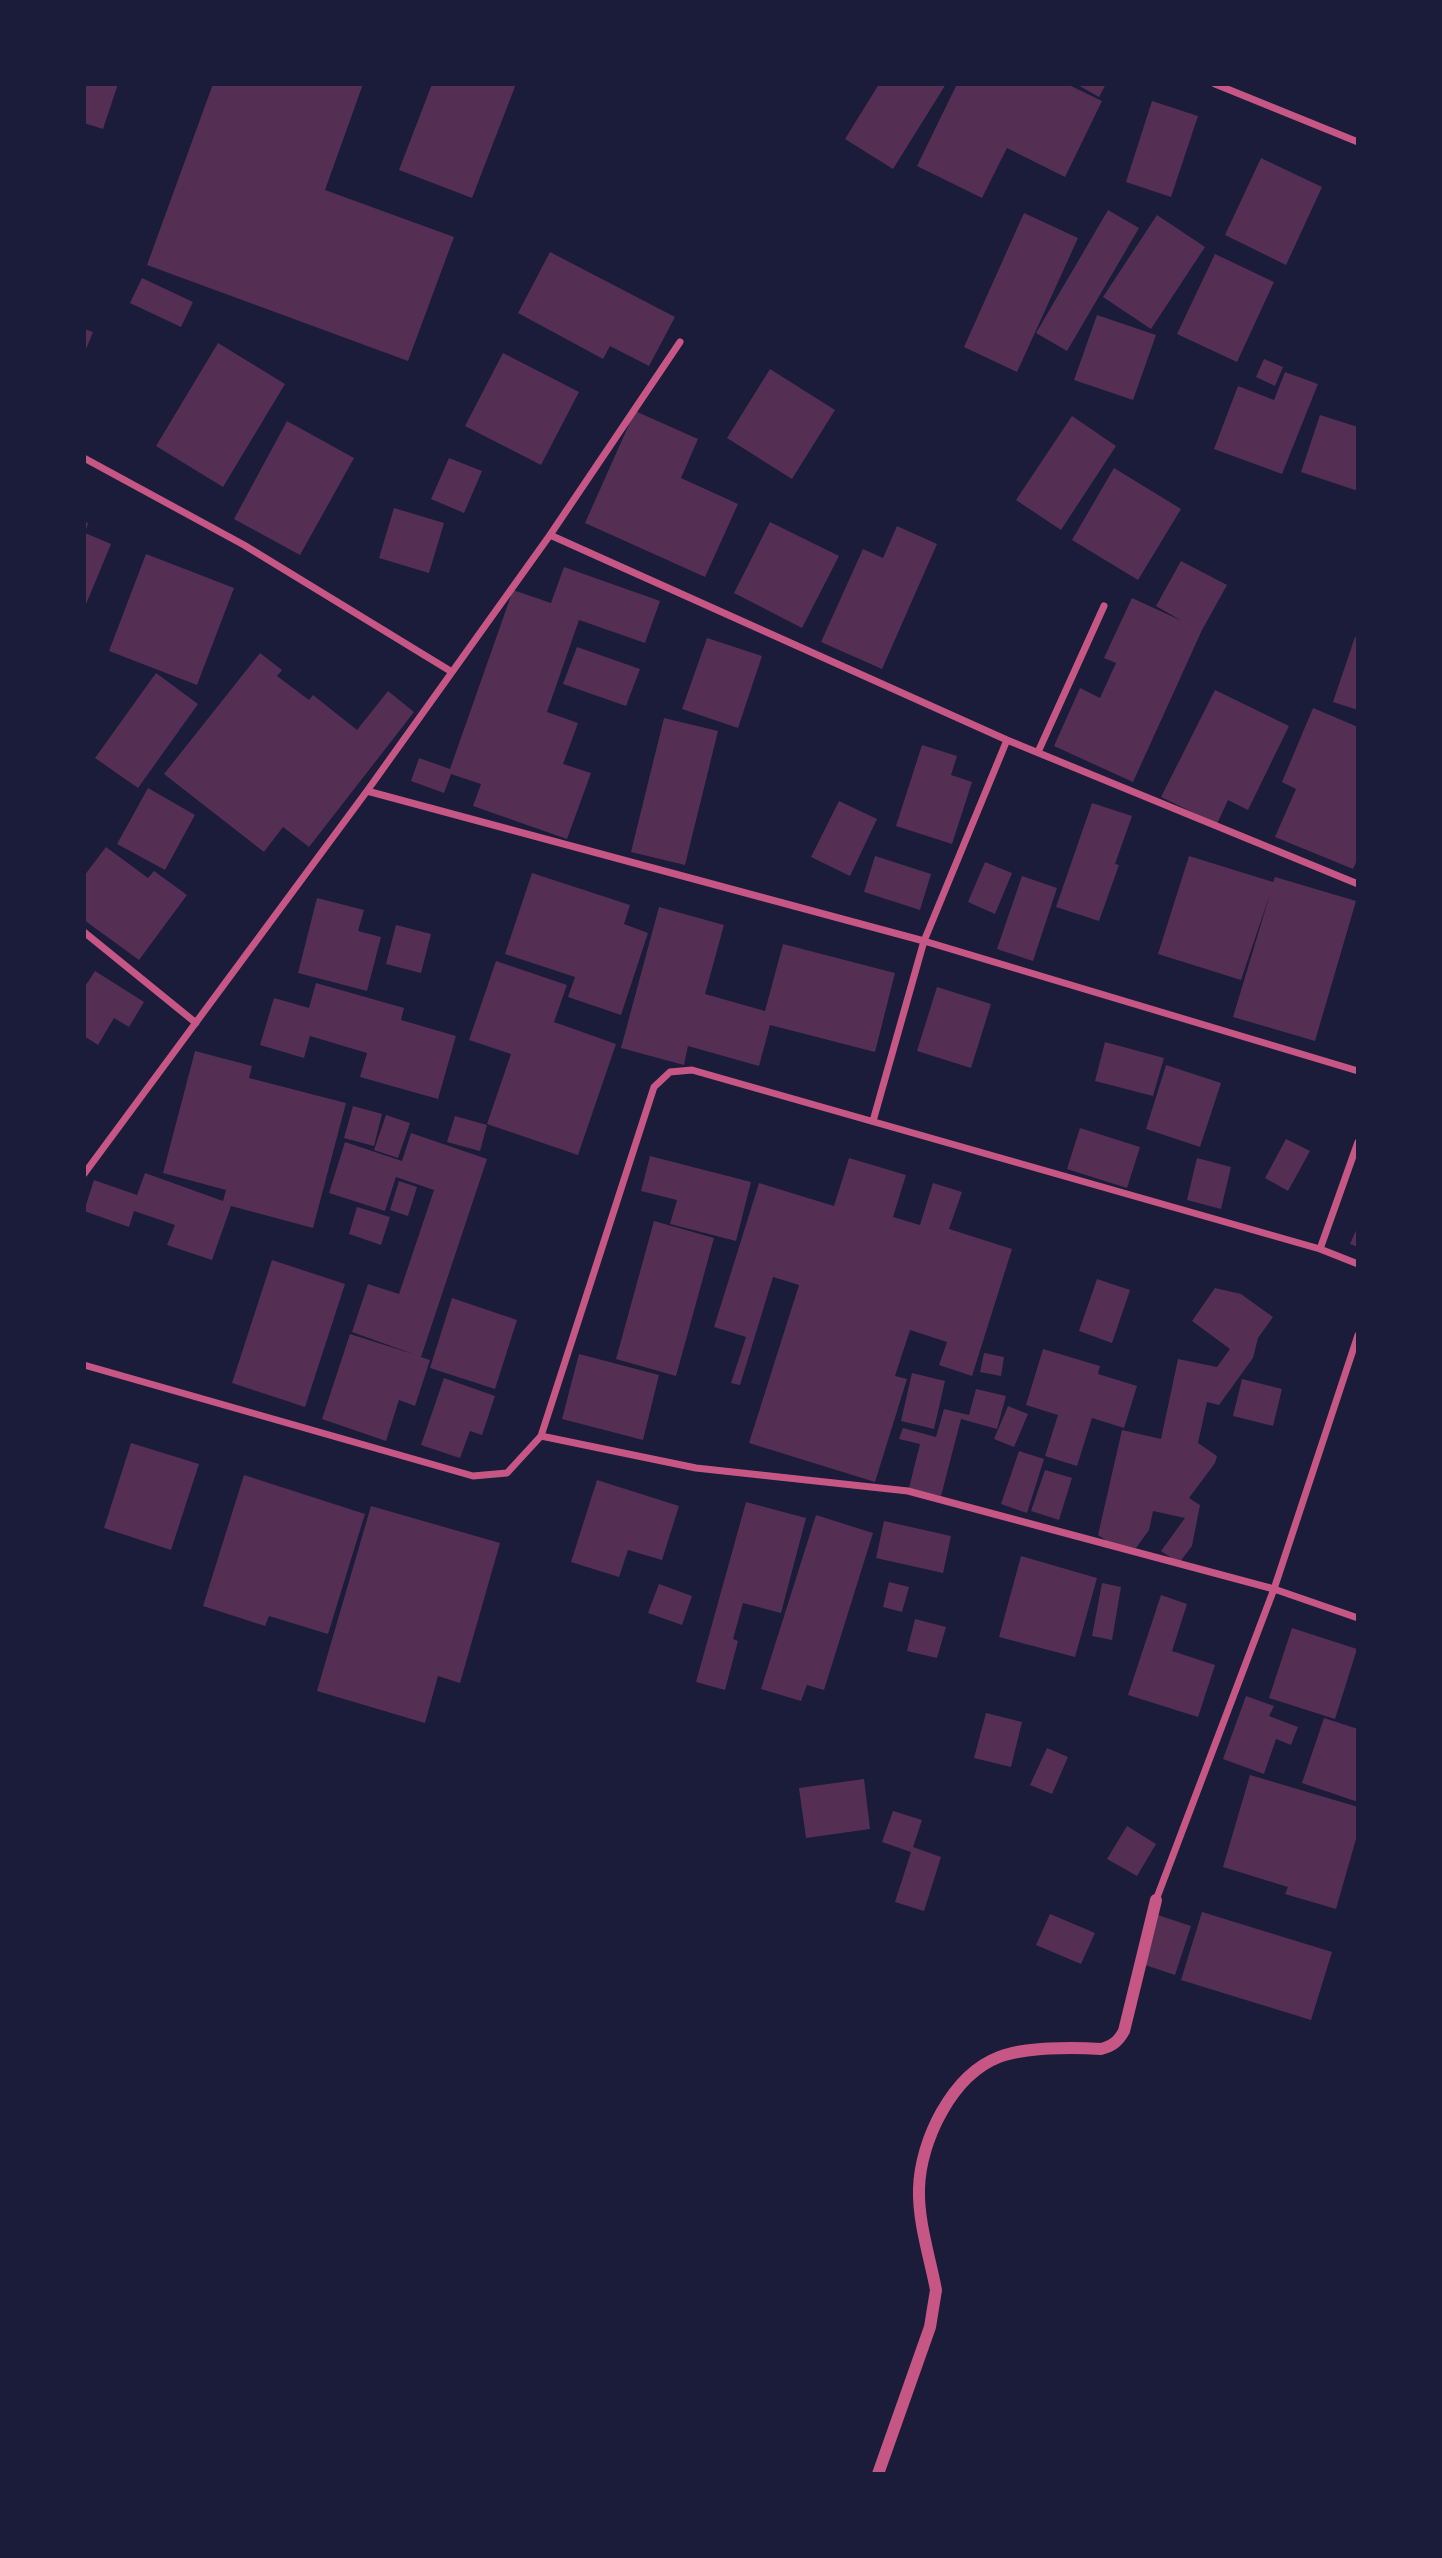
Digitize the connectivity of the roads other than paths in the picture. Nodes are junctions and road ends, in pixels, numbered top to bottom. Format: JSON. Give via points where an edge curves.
{"nodes":[{"id":1,"x":1215,"y":84,"type":"edge"},
{"id":2,"x":1358,"y":142,"type":"edge"},
{"id":3,"x":680,"y":342,"type":"dead end"},
{"id":4,"x":84,"y":458,"type":"edge"},
{"id":5,"x":550,"y":535,"type":"junction"},
{"id":6,"x":1104,"y":606,"type":"dead end"},
{"id":7,"x":452,"y":672,"type":"junction"},
{"id":8,"x":1007,"y":740,"type":"junction"},
{"id":9,"x":1038,"y":752,"type":"junction"},
{"id":10,"x":368,"y":792,"type":"junction"},
{"id":11,"x":1358,"y":884,"type":"edge"},
{"id":12,"x":84,"y":932,"type":"edge"},
{"id":13,"x":923,"y":941,"type":"junction"},
{"id":14,"x":196,"y":1023,"type":"junction"},
{"id":15,"x":1358,"y":1072,"type":"edge"},
{"id":16,"x":873,"y":1121,"type":"junction"},
{"id":17,"x":1358,"y":1142,"type":"edge"},
{"id":18,"x":84,"y":1174,"type":"edge"},
{"id":19,"x":1320,"y":1250,"type":"junction"},
{"id":20,"x":1358,"y":1264,"type":"edge"},
{"id":21,"x":1358,"y":1335,"type":"edge"},
{"id":22,"x":84,"y":1365,"type":"edge"},
{"id":23,"x":541,"y":1436,"type":"junction"},
{"id":24,"x":1274,"y":1589,"type":"junction"},
{"id":25,"x":1358,"y":1618,"type":"edge"},
{"id":26,"x":1156,"y":1900,"type":"joint"},
{"id":27,"x":878,"y":2474,"type":"edge"}],
"edges":[{"from":1,"to":2,"type":"street"},
{"from":3,"to":5,"type":"street"},
{"from":4,"to":7,"type":"street","via":[[244,545]]},
{"from":5,"to":7,"type":"street"},
{"from":5,"to":8,"type":"street"},
{"from":6,"to":9,"type":"street"},
{"from":7,"to":10,"type":"street"},
{"from":8,"to":9,"type":"street"},
{"from":8,"to":13,"type":"street"},
{"from":9,"to":11,"type":"street"},
{"from":10,"to":13,"type":"street"},
{"from":10,"to":14,"type":"street"},
{"from":12,"to":14,"type":"street"},
{"from":13,"to":15,"type":"street"},
{"from":13,"to":16,"type":"street"},
{"from":14,"to":18,"type":"street"},
{"from":16,"to":19,"type":"street"},
{"from":16,"to":23,"type":"street","via":[[692,1070],[670,1072],[654,1087]]},
{"from":17,"to":19,"type":"street"},
{"from":19,"to":20,"type":"street"},
{"from":21,"to":24,"type":"street"},
{"from":22,"to":23,"type":"street","via":[[472,1476],[507,1473]]},
{"from":23,"to":24,"type":"street","via":[[696,1468],[908,1491]]},
{"from":24,"to":25,"type":"street"},
{"from":24,"to":26,"type":"street"},
{"from":26,"to":27,"type":"street","via":[[1119,2040],[1101,2049],[1024,2051],[999,2057],[963,2081],[934,2125],[919,2201],[936,2302]]}]}
